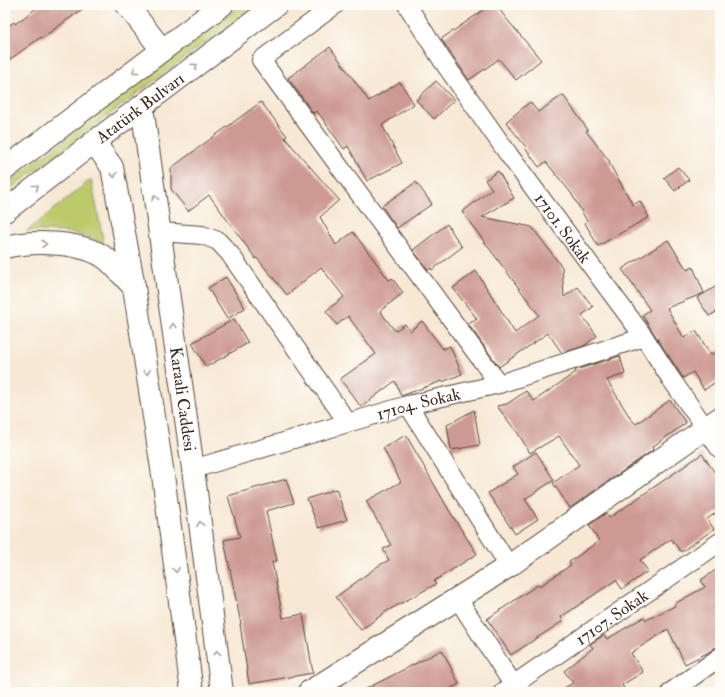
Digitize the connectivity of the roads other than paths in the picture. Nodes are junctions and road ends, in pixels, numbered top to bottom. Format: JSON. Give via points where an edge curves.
{"nodes":[{"id":1,"x":127,"y":5,"type":"edge"},
{"id":2,"x":222,"y":5,"type":"edge"},
{"id":3,"x":276,"y":5,"type":"edge"},
{"id":4,"x":335,"y":5,"type":"edge"},
{"id":5,"x":407,"y":5,"type":"edge"},
{"id":6,"x":162,"y":50,"type":"junction"},
{"id":7,"x":142,"y":106,"type":"junction"},
{"id":8,"x":94,"y":142,"type":"junction"},
{"id":9,"x":5,"y":169,"type":"edge"},
{"id":10,"x":5,"y":211,"type":"edge"},
{"id":11,"x":160,"y":232,"type":"junction"},
{"id":12,"x":5,"y":247,"type":"edge"},
{"id":13,"x":134,"y":287,"type":"junction"},
{"id":14,"x":644,"y":337,"type":"junction"},
{"id":15,"x":499,"y":384,"type":"junction"},
{"id":16,"x":408,"y":405,"type":"junction"},
{"id":17,"x":348,"y":423,"type":"junction"},
{"id":18,"x":713,"y":423,"type":"edge"},
{"id":19,"x":720,"y":449,"type":"edge"},
{"id":20,"x":193,"y":469,"type":"junction"},
{"id":21,"x":720,"y":542,"type":"edge"},
{"id":22,"x":509,"y":566,"type":"junction"},
{"id":23,"x":458,"y":599,"type":"junction"},
{"id":24,"x":720,"y":657,"type":"edge"},
{"id":25,"x":512,"y":690,"type":"edge"},
{"id":26,"x":192,"y":692,"type":"edge"},
{"id":27,"x":222,"y":692,"type":"edge"},
{"id":28,"x":309,"y":692,"type":"edge"},
{"id":29,"x":671,"y":692,"type":"edge"}],
"edges":[{"from":1,"to":6,"type":"main road"},
{"from":2,"to":6,"type":"main road","name":"Atatürk Bulvarı"},
{"from":7,"to":3,"type":"main road","name":"Atatürk Bulvarı","one_way":true},
{"from":4,"to":15,"type":"street","via":[[261,60]]},
{"from":5,"to":14,"type":"street","name":"17101. Sokak","via":[[509,155]]},
{"from":6,"to":9,"type":"main road","name":"Atatürk Bulvarı","one_way":true},
{"from":7,"to":8,"type":"main road","name":"Atatürk Bulvarı"},
{"from":11,"to":7,"type":"main road","name":"Karaali Caddesi","one_way":true},
{"from":10,"to":8,"type":"main road","name":"Atatürk Bulvarı","one_way":true},
{"from":8,"to":13,"type":"main road","name":"Karaali Caddesi","one_way":true,"via":[[112,167]]},
{"from":11,"to":17,"type":"street","via":[[202,235],[218,241],[230,254]]},
{"from":20,"to":11,"type":"main road","name":"Karaali Caddesi","one_way":true},
{"from":12,"to":13,"type":"main road","one_way":true,"via":[[28,244],[64,244],[81,247],[108,260]]},
{"from":13,"to":26,"type":"main road","name":"Karaali Caddesi","one_way":true,"via":[[163,475]]},
{"from":14,"to":15,"type":"street","name":"17104. Sokak"},
{"from":14,"to":18,"type":"street","name":"17101. Sokak","via":[[671,379]]},
{"from":15,"to":16,"type":"street","name":"17104. Sokak"},
{"from":16,"to":17,"type":"street","name":"17104. Sokak"},
{"from":16,"to":22,"type":"street"},
{"from":17,"to":20,"type":"street","name":"17104. Sokak"},
{"from":18,"to":19,"type":"street","name":"17101. Sokak"},
{"from":18,"to":22,"type":"main road"},
{"from":27,"to":20,"type":"main road","name":"Karaali Caddesi","one_way":true},
{"from":21,"to":25,"type":"street","name":"17107. Sokak"},
{"from":22,"to":23,"type":"main road"},
{"from":23,"to":25,"type":"street"},
{"from":23,"to":28,"type":"main road"},
{"from":24,"to":29,"type":"street"}]}
